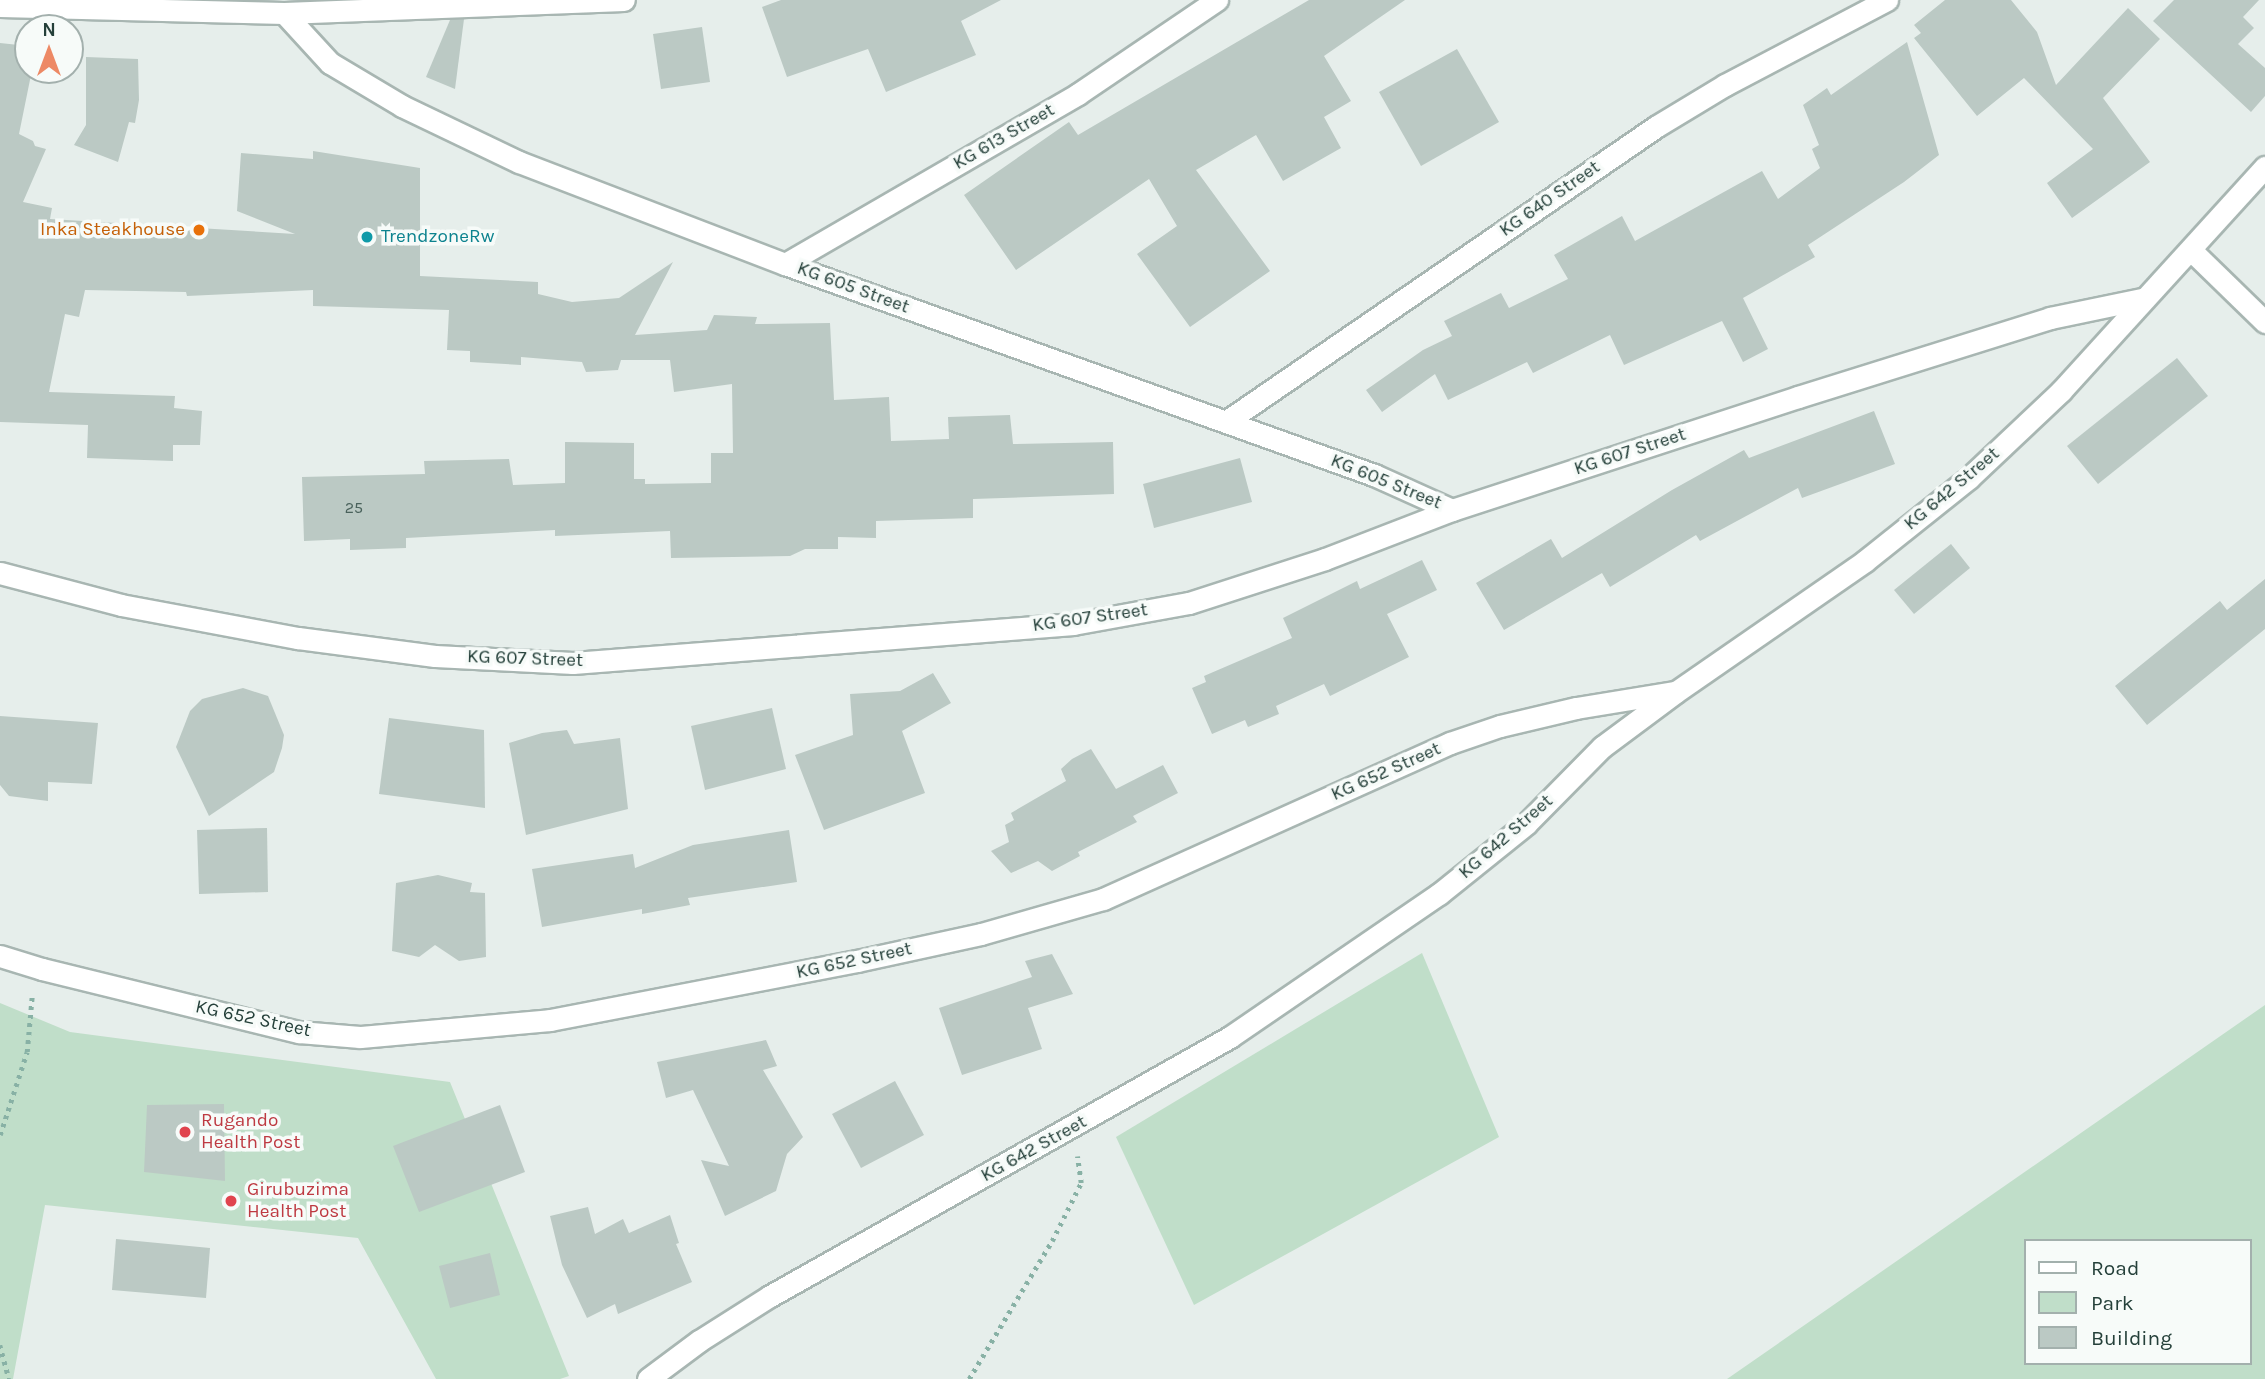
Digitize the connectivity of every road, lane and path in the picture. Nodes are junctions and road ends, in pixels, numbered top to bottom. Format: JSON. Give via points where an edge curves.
{"nodes":[{"id":1,"x":624,"y":0,"type":"edge"},
{"id":2,"x":1217,"y":0,"type":"edge"},
{"id":3,"x":1887,"y":0,"type":"edge"},
{"id":4,"x":0,"y":6,"type":"edge"},
{"id":5,"x":284,"y":13,"type":"junction"},
{"id":6,"x":2265,"y":167,"type":"edge"},
{"id":7,"x":2192,"y":251,"type":"junction"},
{"id":8,"x":785,"y":264,"type":"junction"},
{"id":9,"x":2142,"y":299,"type":"junction"},
{"id":10,"x":2265,"y":323,"type":"edge"},
{"id":11,"x":1227,"y":421,"type":"junction"},
{"id":12,"x":1452,"y":510,"type":"junction"},
{"id":13,"x":0,"y":573,"type":"edge"},
{"id":14,"x":1676,"y":692,"type":"junction"},
{"id":15,"x":0,"y":956,"type":"edge"},
{"id":16,"x":42,"y":969,"type":"junction"},
{"id":17,"x":1072,"y":1128,"type":"junction"},
{"id":18,"x":0,"y":1135,"type":"edge"},
{"id":19,"x":0,"y":1345,"type":"edge"},
{"id":20,"x":9,"y":1379,"type":"edge"},
{"id":21,"x":648,"y":1379,"type":"edge"},
{"id":22,"x":969,"y":1379,"type":"edge"}],
"edges":[{"from":1,"to":5,"type":"street"},
{"from":2,"to":8,"type":"street","name":"KG 613 Street","via":[[1078,94]]},
{"from":3,"to":11,"type":"street","name":"KG 640 Street","via":[[1657,126]]},
{"from":4,"to":5,"type":"street"},
{"from":5,"to":8,"type":"street","name":"KG 605 Street","via":[[330,63],[402,106],[519,162]]},
{"from":6,"to":7,"type":"street","name":"KG 642 Street"},
{"from":7,"to":9,"type":"street","name":"KG 642 Street"},
{"from":7,"to":10,"type":"street"},
{"from":8,"to":11,"type":"street","name":"KG 605 Street"},
{"from":9,"to":12,"type":"street","name":"KG 607 Street","via":[[2050,318]]},
{"from":9,"to":14,"type":"street","name":"KG 642 Street","via":[[2061,391],[1969,478],[1866,561]]},
{"from":11,"to":12,"type":"street","name":"KG 605 Street","via":[[1374,475]]},
{"from":12,"to":13,"type":"street","name":"KG 607 Street","via":[[1325,559],[1189,603],[1073,624],[573,663],[435,656],[298,638],[121,605]]},
{"from":14,"to":16,"type":"street","name":"KG 652 Street","via":[[1576,708],[1450,743],[1103,899],[981,934],[550,1020],[359,1037],[299,1032]]},
{"from":14,"to":17,"type":"street","name":"KG 642 Street","via":[[1602,747],[1526,824],[1439,894],[1230,1037]]},
{"from":15,"to":16,"type":"street","name":"KG 652 Street"},
{"from":16,"to":18,"type":"path","via":[[33,988],[27,1052]]},
{"from":17,"to":21,"type":"street","name":"KG 642 Street","via":[[771,1296]]},
{"from":17,"to":22,"type":"path","via":[[1081,1183],[1052,1241]]},
{"from":19,"to":20,"type":"path"}]}
